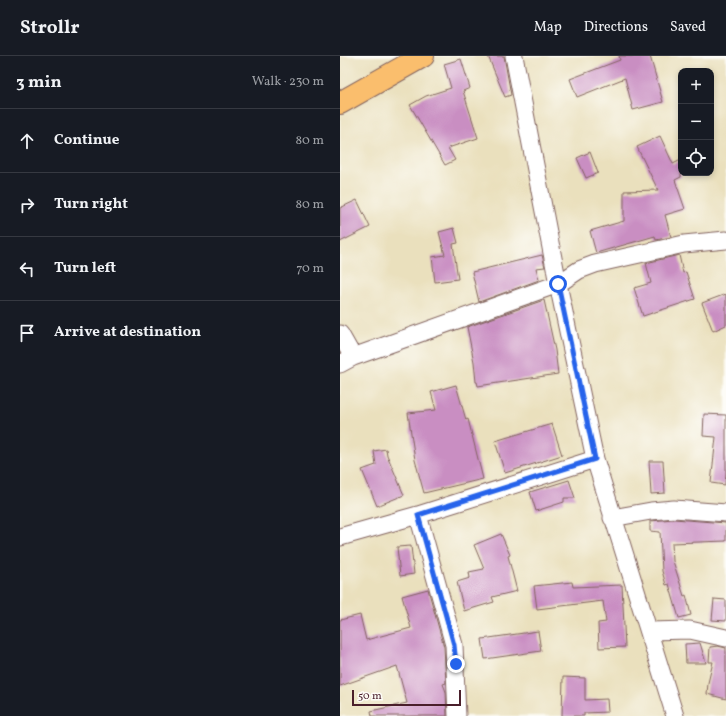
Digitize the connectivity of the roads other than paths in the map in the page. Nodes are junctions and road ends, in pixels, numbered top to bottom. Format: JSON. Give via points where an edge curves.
{"nodes":[{"id":1,"x":423,"y":56,"type":"edge"},
{"id":2,"x":514,"y":56,"type":"edge"},
{"id":3,"x":340,"y":103,"type":"edge"},
{"id":4,"x":726,"y":240,"type":"edge"},
{"id":5,"x":558,"y":284,"type":"junction"},
{"id":6,"x":340,"y":334,"type":"edge"},
{"id":7,"x":346,"y":360,"type":"edge"},
{"id":8,"x":595,"y":459,"type":"junction"},
{"id":9,"x":726,"y":513,"type":"edge"},
{"id":10,"x":418,"y":515,"type":"junction"},
{"id":11,"x":612,"y":518,"type":"junction"},
{"id":12,"x":340,"y":537,"type":"edge"},
{"id":13,"x":649,"y":631,"type":"junction"},
{"id":14,"x":726,"y":638,"type":"edge"},
{"id":15,"x":457,"y":716,"type":"edge"},
{"id":16,"x":675,"y":716,"type":"edge"}],
"edges":[{"from":1,"to":3,"type":"main road"},
{"from":2,"to":5,"type":"street"},
{"from":4,"to":5,"type":"street","via":[[684,244],[595,264],[578,270]]},
{"from":5,"to":7,"type":"street"},
{"from":5,"to":8,"type":"street"},
{"from":6,"to":7,"type":"street"},
{"from":8,"to":10,"type":"street"},
{"from":8,"to":11,"type":"street"},
{"from":9,"to":11,"type":"street","via":[[674,509]]},
{"from":10,"to":12,"type":"street"},
{"from":10,"to":15,"type":"street","via":[[454,645]]},
{"from":11,"to":13,"type":"street"},
{"from":13,"to":14,"type":"street","via":[[690,630]]},
{"from":13,"to":16,"type":"street"}]}
